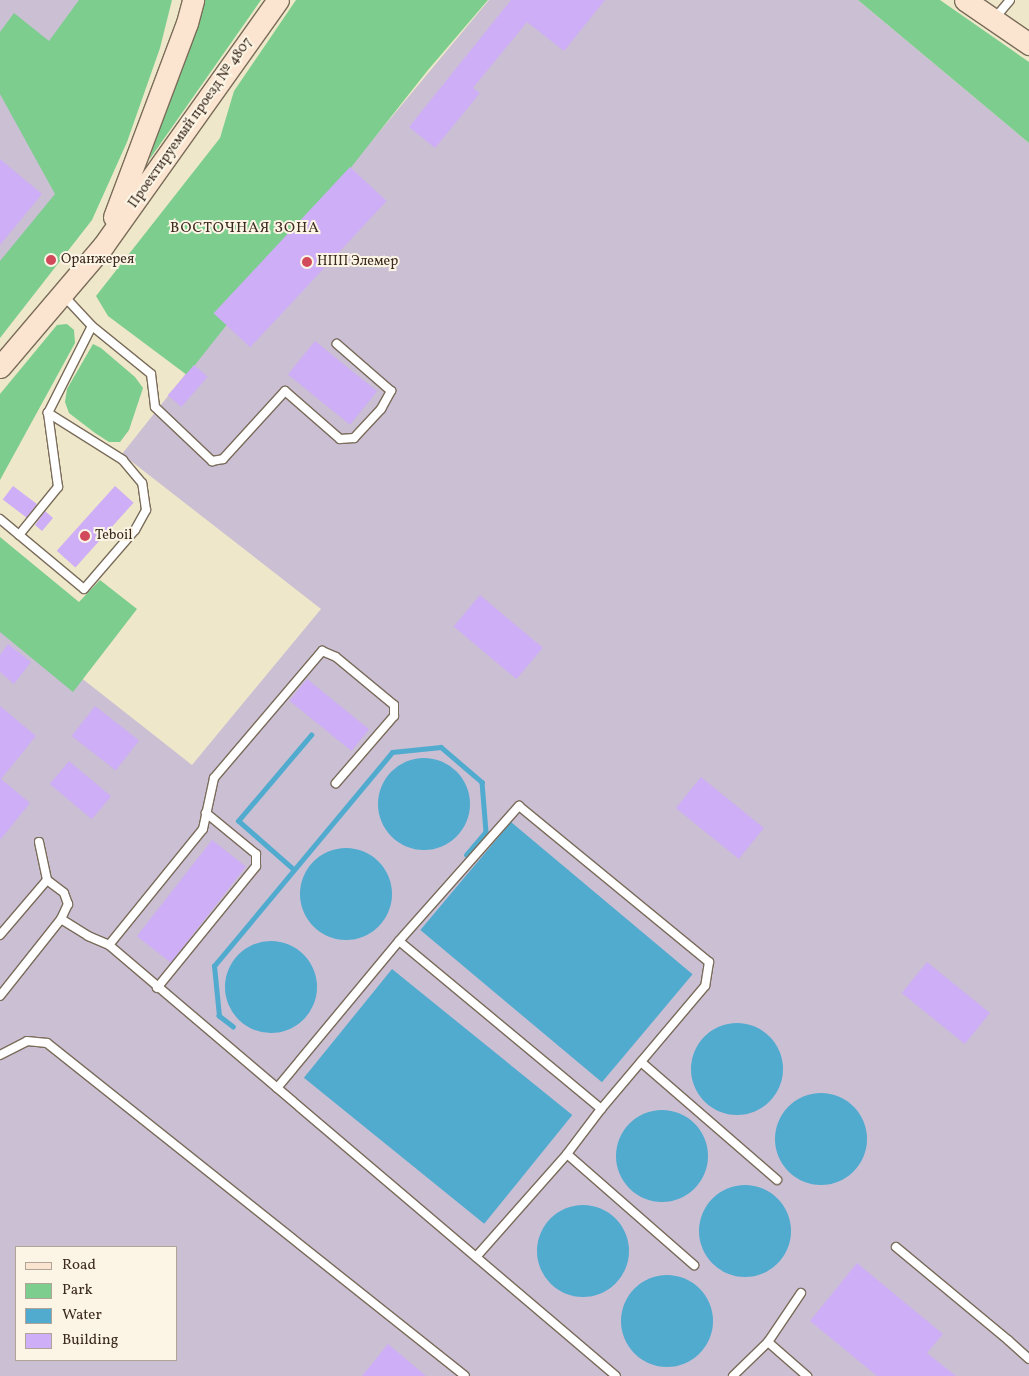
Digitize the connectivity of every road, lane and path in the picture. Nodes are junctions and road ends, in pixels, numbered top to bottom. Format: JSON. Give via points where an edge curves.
{"nodes":[{"id":1,"x":193,"y":0,"type":"edge"},
{"id":2,"x":278,"y":0,"type":"edge"},
{"id":3,"x":965,"y":0,"type":"edge"},
{"id":4,"x":1010,"y":0,"type":"edge"},
{"id":5,"x":994,"y":19,"type":"junction"},
{"id":6,"x":1029,"y":44,"type":"edge"},
{"id":7,"x":104,"y":246,"type":"junction"},
{"id":8,"x":62,"y":295,"type":"junction"},
{"id":9,"x":92,"y":326,"type":"junction"},
{"id":10,"x":337,"y":344,"type":"dead end"},
{"id":11,"x":0,"y":367,"type":"edge"},
{"id":12,"x":48,"y":413,"type":"junction"},
{"id":13,"x":0,"y":519,"type":"edge"},
{"id":14,"x":19,"y":534,"type":"junction"},
{"id":15,"x":336,"y":783,"type":"dead end"},
{"id":16,"x":206,"y":813,"type":"junction"},
{"id":17,"x":39,"y":842,"type":"dead end"},
{"id":18,"x":47,"y":880,"type":"junction"},
{"id":19,"x":61,"y":919,"type":"junction"},
{"id":20,"x":0,"y":935,"type":"edge"},
{"id":21,"x":399,"y":942,"type":"junction"},
{"id":22,"x":109,"y":945,"type":"junction"},
{"id":23,"x":157,"y":988,"type":"junction"},
{"id":24,"x":0,"y":995,"type":"edge"},
{"id":25,"x":0,"y":1055,"type":"edge"},
{"id":26,"x":641,"y":1062,"type":"junction"},
{"id":27,"x":277,"y":1088,"type":"junction"},
{"id":28,"x":601,"y":1109,"type":"junction"},
{"id":29,"x":567,"y":1154,"type":"junction"},
{"id":30,"x":777,"y":1180,"type":"dead end"},
{"id":31,"x":896,"y":1247,"type":"dead end"},
{"id":32,"x":476,"y":1257,"type":"junction"},
{"id":33,"x":694,"y":1265,"type":"dead end"},
{"id":34,"x":801,"y":1293,"type":"dead end"},
{"id":35,"x":768,"y":1342,"type":"junction"},
{"id":36,"x":1029,"y":1359,"type":"edge"},
{"id":37,"x":465,"y":1376,"type":"edge"},
{"id":38,"x":616,"y":1376,"type":"edge"},
{"id":39,"x":733,"y":1376,"type":"edge"},
{"id":40,"x":807,"y":1376,"type":"edge"}],
"edges":[{"from":1,"to":7,"type":"main road","name":"Проектируемый проезд № 4807"},
{"from":2,"to":7,"type":"main road","name":"Проектируемый проезд № 4807"},
{"from":3,"to":5,"type":"main road"},
{"from":4,"to":5,"type":"lane"},
{"from":5,"to":6,"type":"main road"},
{"from":7,"to":8,"type":"main road","name":"Проектируемый проезд № 4807"},
{"from":8,"to":9,"type":"lane"},
{"from":8,"to":11,"type":"main road","name":"Проектируемый проезд № 4807"},
{"from":9,"to":10,"type":"lane","via":[[151,374],[155,407],[212,461],[223,459],[285,391],[340,439],[354,438],[382,409],[391,391]]},
{"from":9,"to":12,"type":"lane"},
{"from":12,"to":14,"type":"lane","via":[[58,487]]},
{"from":12,"to":14,"type":"lane","via":[[123,460],[142,483],[146,510],[135,530],[84,588]]},
{"from":13,"to":14,"type":"lane"},
{"from":15,"to":16,"type":"lane","via":[[394,716],[394,705],[336,657],[322,651],[214,778]]},
{"from":16,"to":22,"type":"lane","via":[[203,829]]},
{"from":16,"to":23,"type":"lane","via":[[256,854],[256,866]]},
{"from":17,"to":18,"type":"lane"},
{"from":18,"to":19,"type":"lane","via":[[64,892],[68,904]]},
{"from":18,"to":20,"type":"lane"},
{"from":19,"to":22,"type":"lane"},
{"from":19,"to":24,"type":"lane"},
{"from":21,"to":26,"type":"lane","via":[[519,806],[709,962],[705,986]]},
{"from":21,"to":27,"type":"lane"},
{"from":21,"to":28,"type":"lane"},
{"from":22,"to":23,"type":"lane"},
{"from":23,"to":27,"type":"lane"},
{"from":25,"to":37,"type":"lane","via":[[27,1041],[48,1044]]},
{"from":26,"to":28,"type":"lane"},
{"from":26,"to":30,"type":"lane"},
{"from":27,"to":32,"type":"lane"},
{"from":28,"to":29,"type":"lane"},
{"from":29,"to":32,"type":"lane"},
{"from":29,"to":33,"type":"lane"},
{"from":31,"to":36,"type":"lane"},
{"from":32,"to":38,"type":"lane"},
{"from":34,"to":35,"type":"lane"},
{"from":35,"to":39,"type":"lane"},
{"from":35,"to":40,"type":"lane"}]}
